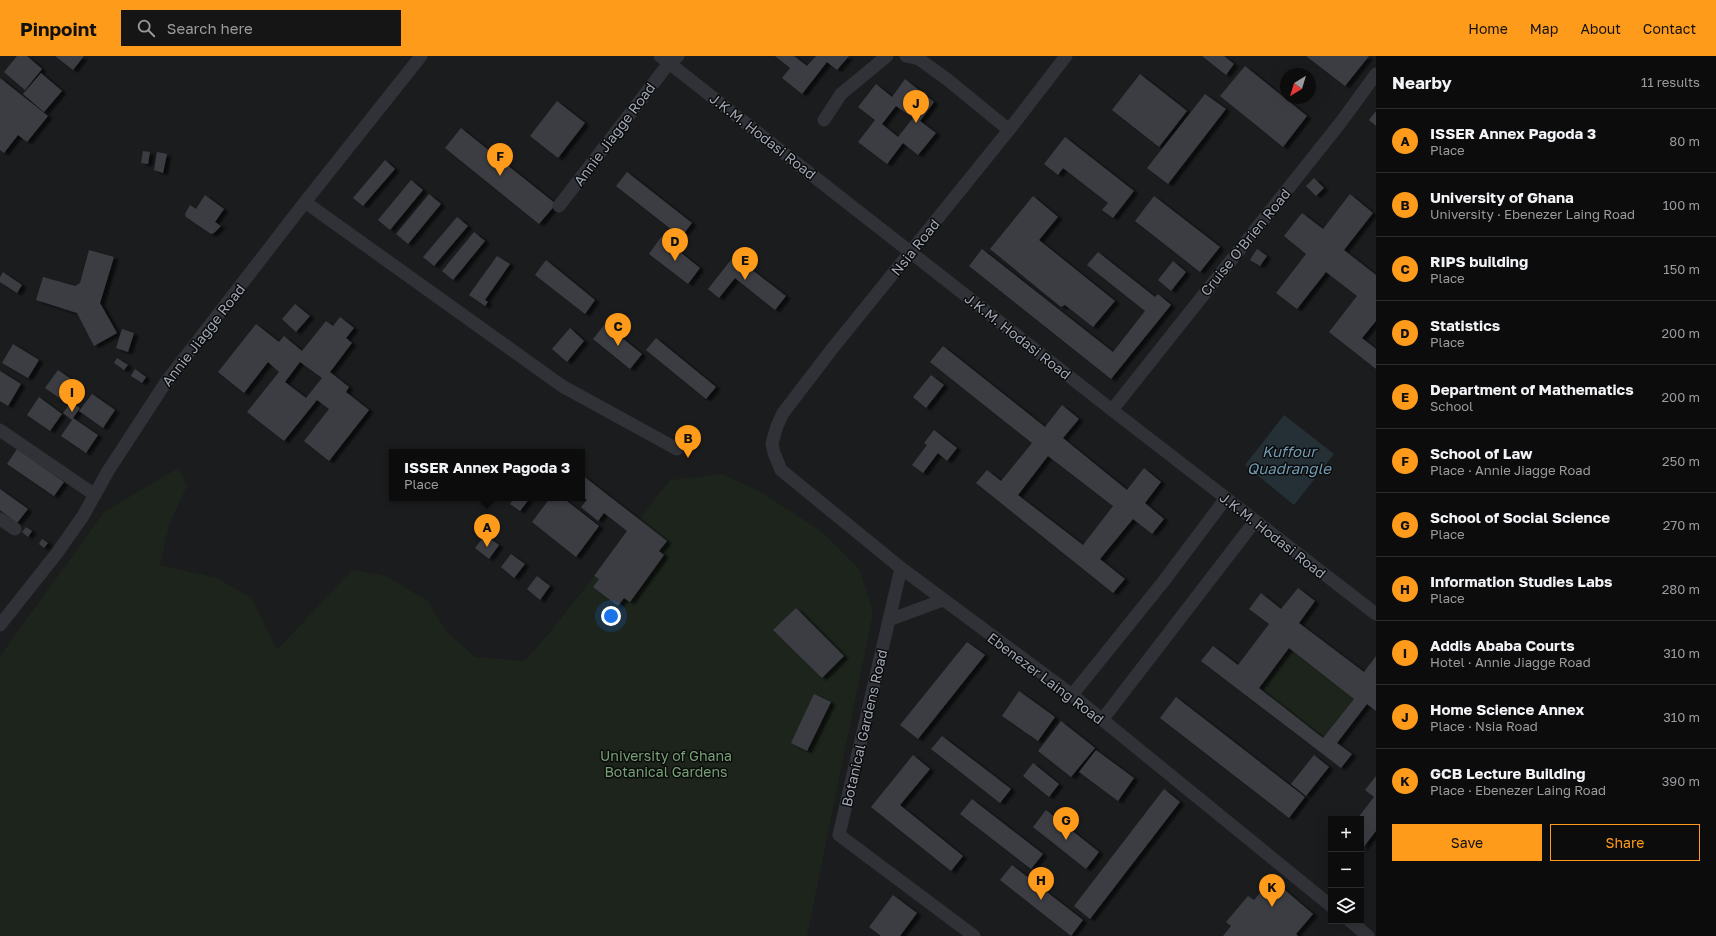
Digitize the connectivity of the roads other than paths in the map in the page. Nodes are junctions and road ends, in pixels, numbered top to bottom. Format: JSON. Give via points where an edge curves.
{"nodes":[{"id":1,"x":421,"y":56,"type":"edge"},
{"id":2,"x":887,"y":56,"type":"edge"},
{"id":3,"x":906,"y":56,"type":"edge"},
{"id":4,"x":1066,"y":56,"type":"edge"},
{"id":5,"x":669,"y":58,"type":"edge"},
{"id":6,"x":1376,"y":74,"type":"edge"},
{"id":7,"x":824,"y":120,"type":"dead end"},
{"id":8,"x":1009,"y":130,"type":"junction"},
{"id":9,"x":305,"y":202,"type":"junction"},
{"id":10,"x":559,"y":206,"type":"dead end"},
{"id":11,"x":911,"y":252,"type":"junction"},
{"id":12,"x":1112,"y":410,"type":"junction"},
{"id":13,"x":0,"y":430,"type":"edge"},
{"id":14,"x":772,"y":443,"type":"joint"},
{"id":15,"x":677,"y":450,"type":"dead end"},
{"id":16,"x":95,"y":495,"type":"junction"},
{"id":17,"x":1226,"y":498,"type":"junction"},
{"id":18,"x":0,"y":519,"type":"edge"},
{"id":19,"x":1255,"y":521,"type":"junction"},
{"id":20,"x":15,"y":529,"type":"dead end"},
{"id":21,"x":901,"y":568,"type":"junction"},
{"id":22,"x":944,"y":600,"type":"junction"},
{"id":23,"x":1376,"y":613,"type":"edge"},
{"id":24,"x":889,"y":620,"type":"junction"},
{"id":25,"x":0,"y":625,"type":"edge"},
{"id":26,"x":1072,"y":696,"type":"junction"},
{"id":27,"x":1102,"y":720,"type":"junction"},
{"id":28,"x":1328,"y":904,"type":"edge"},
{"id":29,"x":1354,"y":924,"type":"edge"},
{"id":30,"x":974,"y":936,"type":"edge"},
{"id":31,"x":1368,"y":936,"type":"edge"}],
"edges":[{"from":1,"to":9,"type":"street","name":"Annie Jiagge Road"},
{"from":2,"to":7,"type":"street","via":[[841,94]]},
{"from":3,"to":8,"type":"street","via":[[919,59]]},
{"from":4,"to":8,"type":"street","name":"Nsia Road"},
{"from":5,"to":10,"type":"street","name":"Annie Jiagge Road"},
{"from":5,"to":11,"type":"street","name":"J.K.M. Hodasi Road"},
{"from":6,"to":12,"type":"street","name":"Cruise O'Brien Road","via":[[1341,122]]},
{"from":8,"to":11,"type":"street","name":"Nsia Road"},
{"from":9,"to":15,"type":"street","via":[[562,386]]},
{"from":9,"to":16,"type":"street","name":"Annie Jiagge Road","via":[[166,382]]},
{"from":11,"to":12,"type":"street","name":"J.K.M. Hodasi Road"},
{"from":11,"to":14,"type":"street","name":"Nsia Road","via":[[783,413]]},
{"from":12,"to":17,"type":"street","name":"J.K.M. Hodasi Road"},
{"from":13,"to":16,"type":"street"},
{"from":14,"to":21,"type":"street","name":"Ebenezer Laing Road","via":[[781,470]]},
{"from":16,"to":25,"type":"street","name":"Annie Jiagge Road","via":[[57,553]]},
{"from":17,"to":19,"type":"street","name":"J.K.M. Hodasi Road"},
{"from":17,"to":26,"type":"street"},
{"from":18,"to":20,"type":"street"},
{"from":19,"to":23,"type":"street","name":"J.K.M. Hodasi Road"},
{"from":19,"to":27,"type":"street"},
{"from":21,"to":22,"type":"street","name":"Ebenezer Laing Road"},
{"from":21,"to":24,"type":"street","name":"Botanical Gardens Road"},
{"from":22,"to":24,"type":"street"},
{"from":22,"to":26,"type":"street","name":"Ebenezer Laing Road"},
{"from":24,"to":30,"type":"street","name":"Botanical Gardens Road","via":[[839,835]]},
{"from":26,"to":27,"type":"street","name":"Ebenezer Laing Road"},
{"from":27,"to":28,"type":"street","name":"Ebenezer Laing Road"},
{"from":29,"to":31,"type":"street"}]}
